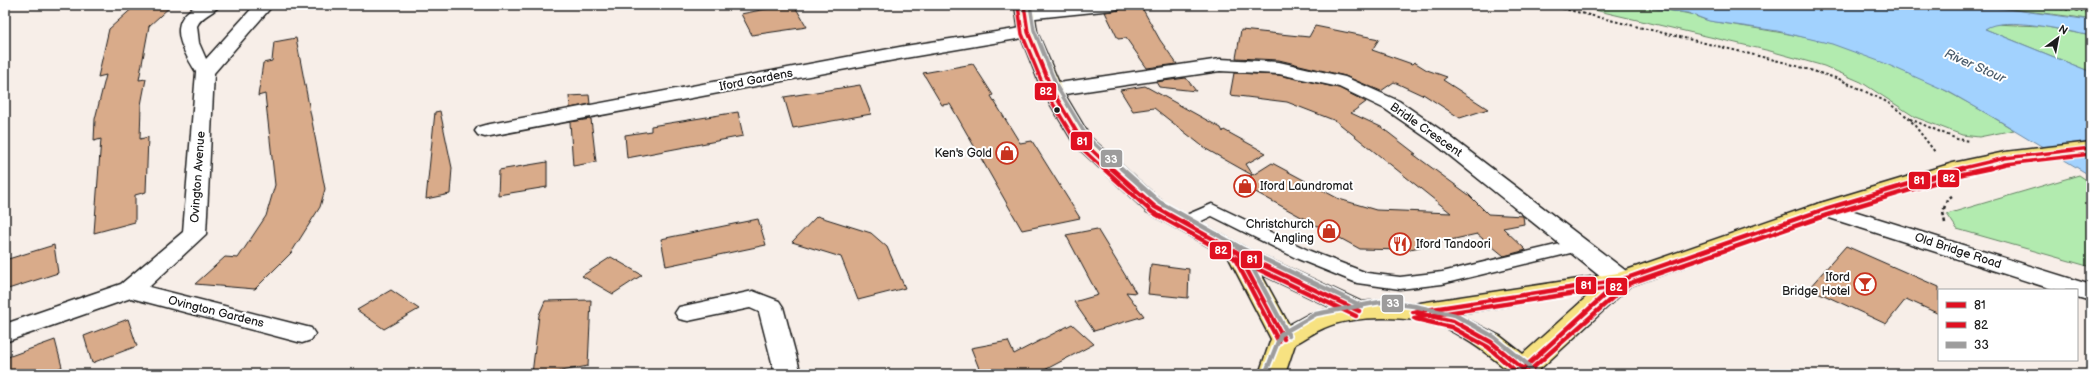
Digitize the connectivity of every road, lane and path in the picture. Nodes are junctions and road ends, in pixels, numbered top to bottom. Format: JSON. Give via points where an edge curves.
{"nodes":[{"id":1,"x":211,"y":5,"type":"edge"},
{"id":2,"x":1113,"y":5,"type":"edge"},
{"id":3,"x":1548,"y":5,"type":"edge"},
{"id":4,"x":2026,"y":5,"type":"edge"},
{"id":5,"x":2069,"y":5,"type":"edge"},
{"id":6,"x":267,"y":6,"type":"edge"},
{"id":7,"x":1025,"y":9,"type":"edge"},
{"id":8,"x":2091,"y":11,"type":"edge"},
{"id":9,"x":1028,"y":32,"type":"junction"},
{"id":10,"x":204,"y":72,"type":"junction"},
{"id":11,"x":1052,"y":90,"type":"junction"},
{"id":12,"x":1909,"y":119,"type":"junction"},
{"id":13,"x":484,"y":131,"type":"dead end"},
{"id":14,"x":1973,"y":142,"type":"dead end"},
{"id":15,"x":2091,"y":148,"type":"edge"},
{"id":16,"x":1961,"y":168,"type":"junction"},
{"id":17,"x":1957,"y":192,"type":"dead end"},
{"id":18,"x":1825,"y":209,"type":"junction"},
{"id":19,"x":1184,"y":223,"type":"junction"},
{"id":20,"x":1577,"y":246,"type":"junction"},
{"id":21,"x":1951,"y":249,"type":"junction"},
{"id":22,"x":1238,"y":253,"type":"junction"},
{"id":23,"x":1621,"y":280,"type":"junction"},
{"id":24,"x":130,"y":290,"type":"junction"},
{"id":25,"x":2091,"y":293,"type":"edge"},
{"id":26,"x":1359,"y":311,"type":"junction"},
{"id":27,"x":1414,"y":312,"type":"junction"},
{"id":28,"x":688,"y":313,"type":"dead end"},
{"id":29,"x":5,"y":333,"type":"edge"},
{"id":30,"x":302,"y":334,"type":"dead end"},
{"id":31,"x":1273,"y":361,"type":"edge"},
{"id":32,"x":1525,"y":371,"type":"edge"},
{"id":33,"x":788,"y":374,"type":"edge"}],
"edges":[{"from":1,"to":10,"type":"street","via":[[192,16],[187,24],[190,48]]},
{"from":2,"to":7,"type":"street"},
{"from":3,"to":12,"type":"path","via":[[1772,59],[1831,76],[1867,91]]},
{"from":4,"to":8,"type":"path"},
{"from":5,"to":8,"type":"path"},
{"from":6,"to":10,"type":"street"},
{"from":7,"to":9,"type":"main road"},
{"from":9,"to":11,"type":"main road"},
{"from":9,"to":13,"type":"street","name":"Iford Gardens","via":[[905,52]]},
{"from":10,"to":24,"type":"street","name":"Ovington Avenue","via":[[194,234]]},
{"from":11,"to":19,"type":"main road","via":[[1082,141],[1155,207]]},
{"from":11,"to":20,"type":"street","name":"Bridle Crescent","via":[[1220,66],[1279,68],[1345,83],[1398,110],[1441,139]]},
{"from":12,"to":14,"type":"path","via":[[1957,139]]},
{"from":12,"to":16,"type":"path","via":[[1936,153]]},
{"from":15,"to":16,"type":"main road","via":[[2004,158]]},
{"from":16,"to":18,"type":"main road"},
{"from":17,"to":21,"type":"path","via":[[1947,199],[1943,212],[1944,222],[1953,237]]},
{"from":18,"to":21,"type":"street","name":"Old Bridge Road"},
{"from":18,"to":23,"type":"main road"},
{"from":19,"to":20,"type":"lane","via":[[1212,209],[1317,260],[1364,279],[1400,283],[1442,278]]},
{"from":19,"to":22,"type":"main road"},
{"from":20,"to":23,"type":"street","name":"Bridle Crescent"},
{"from":21,"to":25,"type":"street","name":"Old Bridge Road"},
{"from":22,"to":26,"type":"main road"},
{"from":22,"to":31,"type":"main road"},
{"from":23,"to":27,"type":"main road"},
{"from":23,"to":32,"type":"main road"},
{"from":24,"to":29,"type":"street","name":"Ovington Avenue"},
{"from":24,"to":30,"type":"street","name":"Ovington Gardens"},
{"from":26,"to":27,"type":"main road","via":[[1380,308]]},
{"from":26,"to":31,"type":"main road","via":[[1318,320]]},
{"from":27,"to":32,"type":"main road","via":[[1453,321],[1491,342]]},
{"from":28,"to":33,"type":"street","via":[[753,300],[770,307]]}]}
